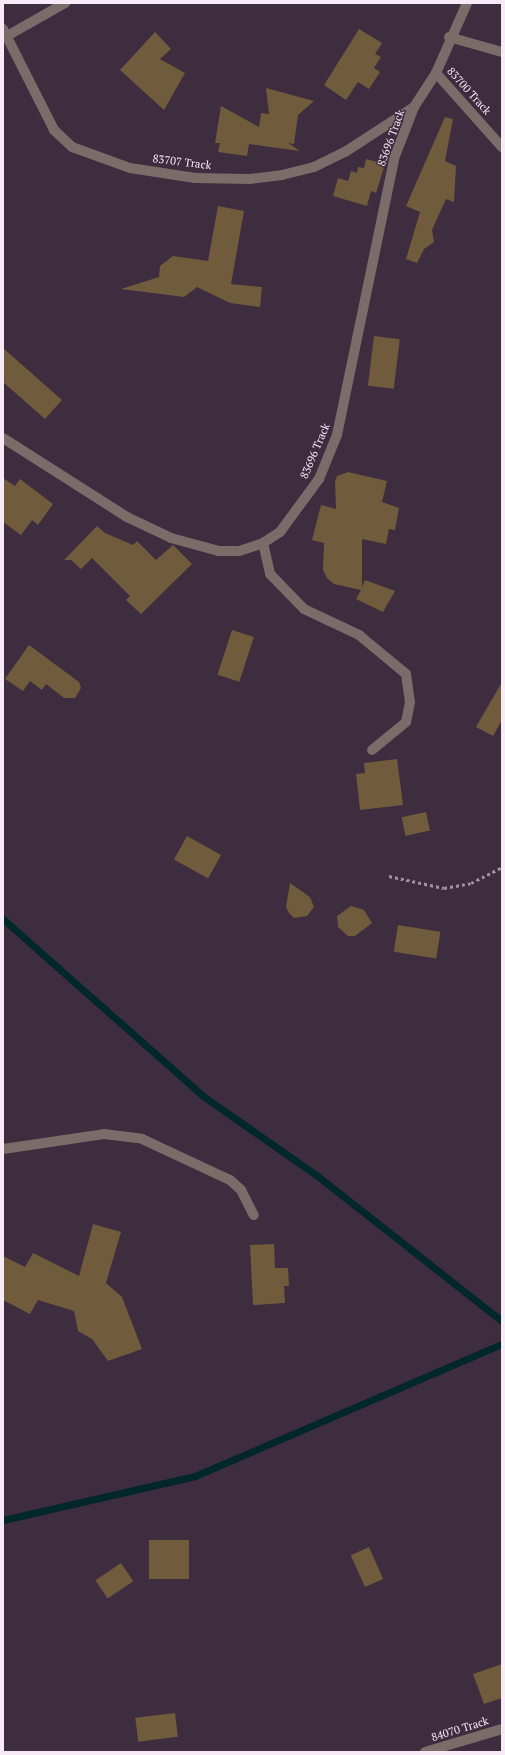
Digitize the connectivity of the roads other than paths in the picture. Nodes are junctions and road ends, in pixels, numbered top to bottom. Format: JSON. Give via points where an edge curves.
{"nodes":[{"id":1,"x":65,"y":3,"type":"edge"},
{"id":2,"x":466,"y":3,"type":"edge"},
{"id":3,"x":5,"y":33,"type":"edge"},
{"id":4,"x":450,"y":37,"type":"junction"},
{"id":5,"x":502,"y":52,"type":"edge"},
{"id":6,"x":436,"y":73,"type":"junction"},
{"id":7,"x":414,"y":107,"type":"junction"},
{"id":8,"x":502,"y":147,"type":"edge"},
{"id":9,"x":3,"y":438,"type":"edge"},
{"id":10,"x":263,"y":543,"type":"junction"},
{"id":11,"x":372,"y":750,"type":"dead end"},
{"id":12,"x":3,"y":1149,"type":"edge"},
{"id":13,"x":254,"y":1215,"type":"dead end"},
{"id":14,"x":502,"y":1729,"type":"edge"},
{"id":15,"x":425,"y":1752,"type":"edge"}],
"edges":[{"from":1,"to":3,"type":"street"},
{"from":2,"to":4,"type":"street","name":"83700 Track"},
{"from":3,"to":7,"type":"street","name":"83707 Track","via":[[54,130],[72,147],[130,168],[196,178],[250,179],[282,175],[314,167],[345,152]]},
{"from":4,"to":5,"type":"street"},
{"from":4,"to":6,"type":"street","name":"83700 Track"},
{"from":6,"to":7,"type":"street","name":"83696 Track"},
{"from":6,"to":8,"type":"street","name":"83700 Track"},
{"from":7,"to":10,"type":"street","name":"83696 Track","via":[[390,178],[337,435],[319,479],[298,511],[280,532]]},
{"from":9,"to":10,"type":"street","name":"83696 Track","via":[[127,518],[171,538],[218,551],[239,551]]},
{"from":10,"to":11,"type":"street","via":[[270,574],[304,609],[359,636],[406,674],[410,702],[406,722]]},
{"from":12,"to":13,"type":"street","via":[[104,1134],[142,1140],[230,1180],[241,1190]]},
{"from":14,"to":15,"type":"street","name":"84070 Track"}]}
